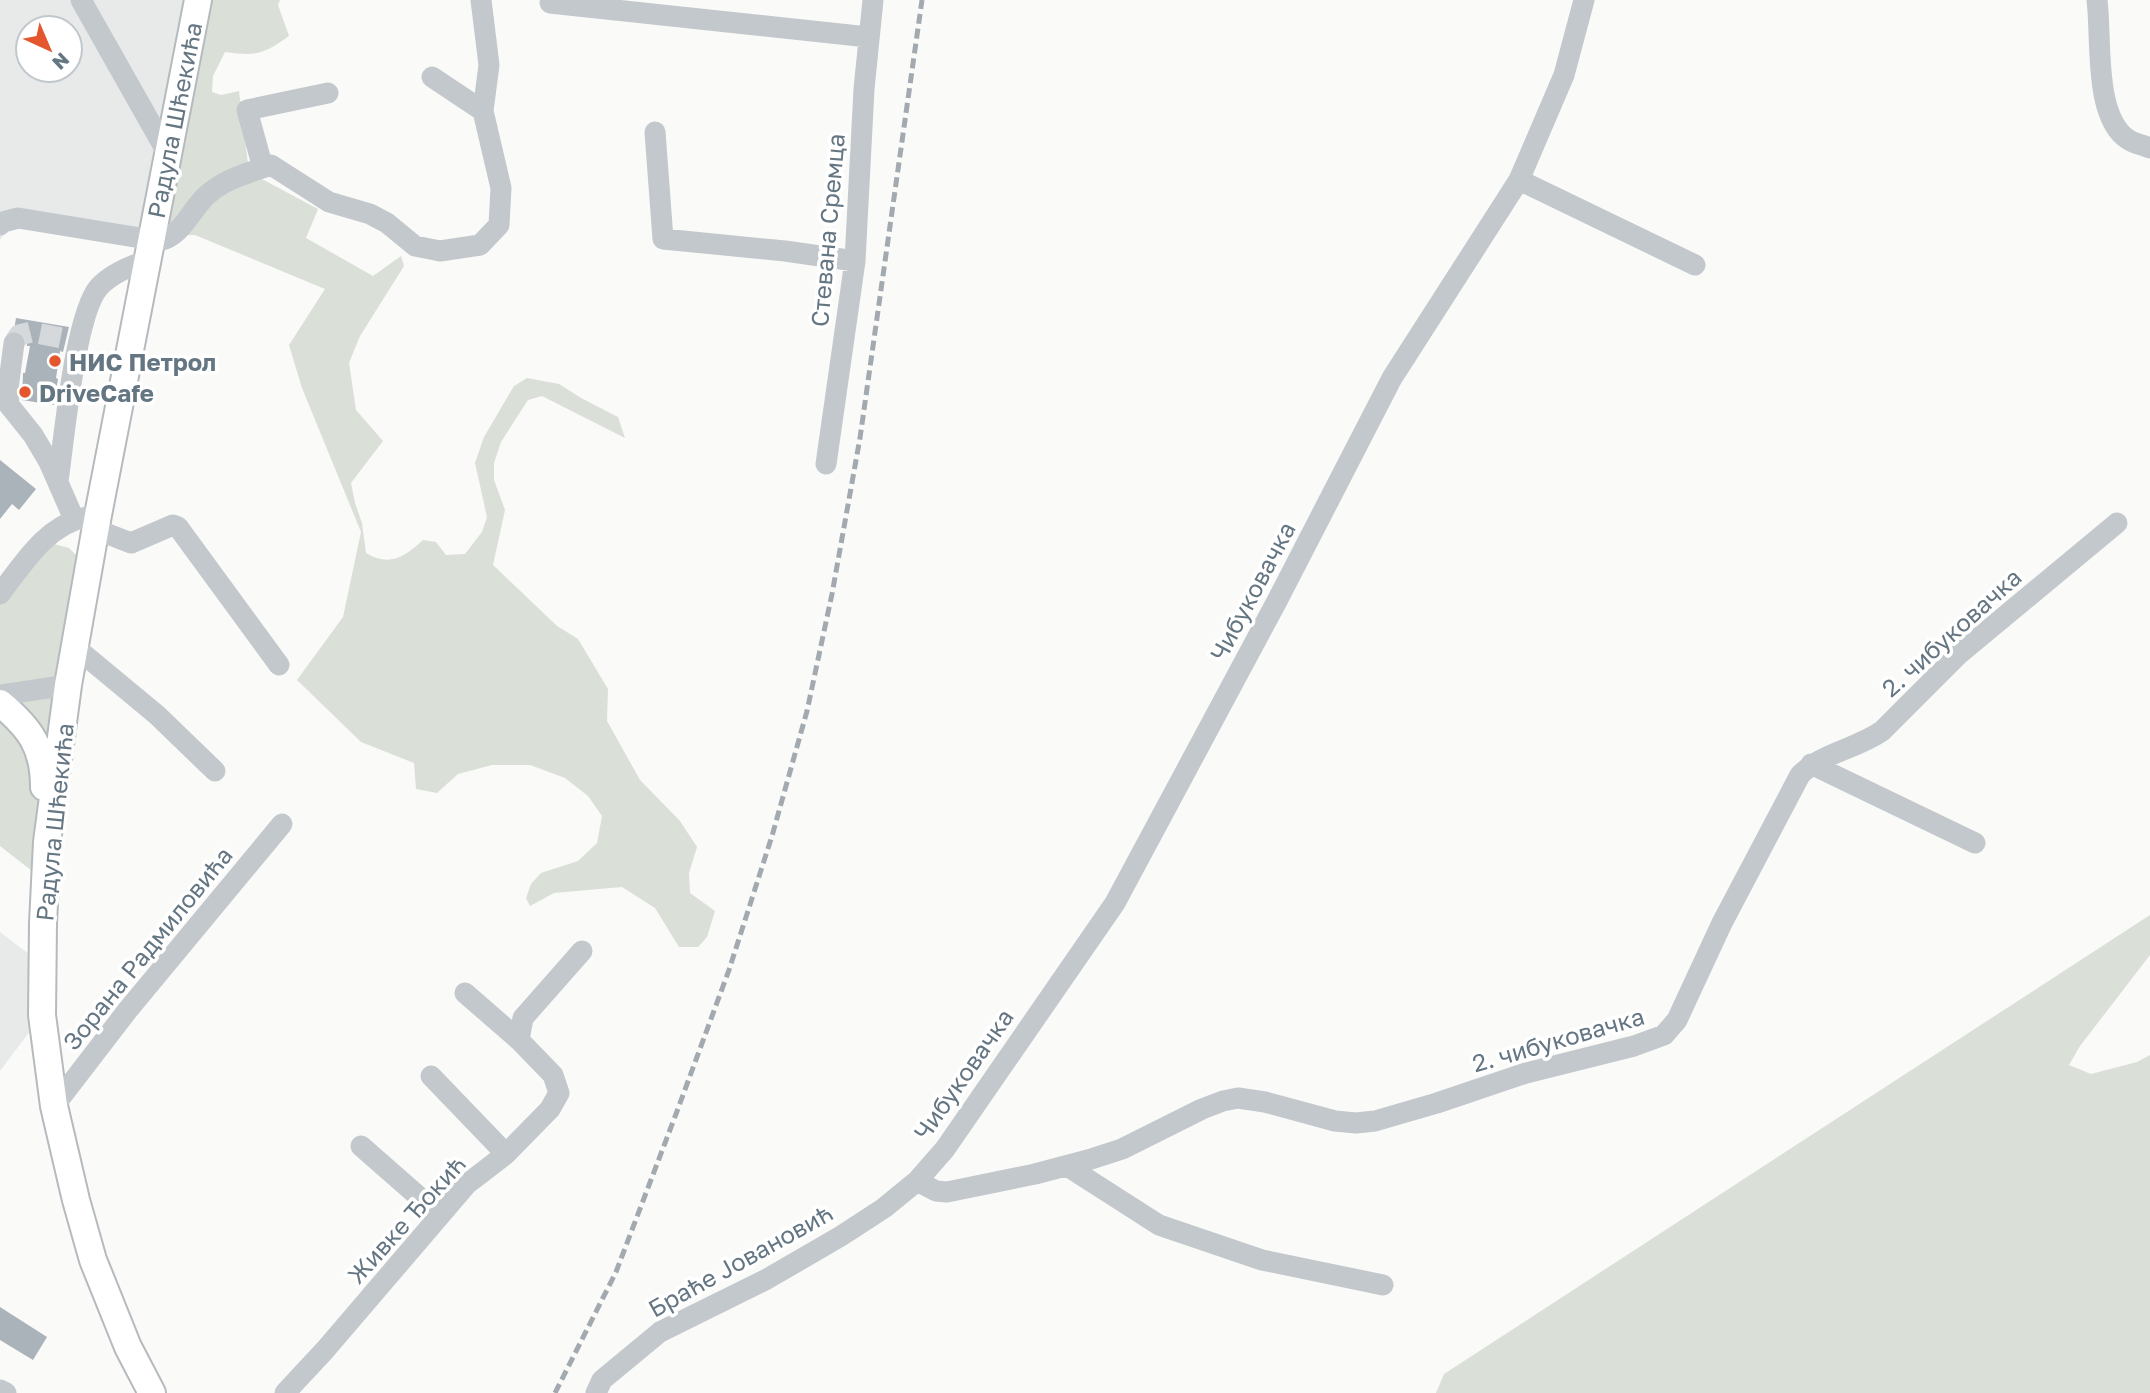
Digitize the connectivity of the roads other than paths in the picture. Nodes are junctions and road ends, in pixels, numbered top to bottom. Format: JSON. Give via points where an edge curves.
{"nodes":[{"id":1,"x":80,"y":0,"type":"edge"},
{"id":2,"x":198,"y":0,"type":"edge"},
{"id":3,"x":481,"y":0,"type":"edge"},
{"id":4,"x":873,"y":0,"type":"edge"},
{"id":5,"x":1584,"y":0,"type":"edge"},
{"id":6,"x":2097,"y":0,"type":"edge"},
{"id":7,"x":550,"y":3,"type":"dead end"},
{"id":8,"x":867,"y":37,"type":"junction"},
{"id":9,"x":432,"y":78,"type":"dead end"},
{"id":10,"x":328,"y":93,"type":"dead end"},
{"id":11,"x":483,"y":111,"type":"junction"},
{"id":12,"x":655,"y":132,"type":"dead end"},
{"id":13,"x":2150,"y":148,"type":"edge"},
{"id":14,"x":168,"y":154,"type":"junction"},
{"id":15,"x":263,"y":168,"type":"junction"},
{"id":16,"x":1519,"y":180,"type":"junction"},
{"id":17,"x":0,"y":225,"type":"edge"},
{"id":18,"x":148,"y":251,"type":"junction"},
{"id":19,"x":855,"y":261,"type":"junction"},
{"id":20,"x":1695,"y":265,"type":"dead end"},
{"id":21,"x":15,"y":343,"type":"dead end"},
{"id":22,"x":826,"y":464,"type":"dead end"},
{"id":23,"x":58,"y":481,"type":"junction"},
{"id":24,"x":89,"y":521,"type":"junction"},
{"id":25,"x":2117,"y":523,"type":"dead end"},
{"id":26,"x":0,"y":594,"type":"edge"},
{"id":27,"x":75,"y":647,"type":"junction"},
{"id":28,"x":279,"y":665,"type":"dead end"},
{"id":29,"x":68,"y":685,"type":"junction"},
{"id":30,"x":0,"y":695,"type":"edge"},
{"id":31,"x":0,"y":703,"type":"edge"},
{"id":32,"x":1811,"y":764,"type":"junction"},
{"id":33,"x":215,"y":771,"type":"dead end"},
{"id":34,"x":282,"y":824,"type":"dead end"},
{"id":35,"x":47,"y":842,"type":"junction"},
{"id":36,"x":1975,"y":843,"type":"dead end"},
{"id":37,"x":582,"y":951,"type":"dead end"},
{"id":38,"x":465,"y":993,"type":"dead end"},
{"id":39,"x":519,"y":1040,"type":"junction"},
{"id":40,"x":431,"y":1076,"type":"dead end"},
{"id":41,"x":54,"y":1107,"type":"junction"},
{"id":42,"x":361,"y":1146,"type":"dead end"},
{"id":43,"x":506,"y":1154,"type":"junction"},
{"id":44,"x":1067,"y":1166,"type":"junction"},
{"id":45,"x":917,"y":1181,"type":"junction"},
{"id":46,"x":433,"y":1222,"type":"junction"},
{"id":47,"x":1383,"y":1285,"type":"dead end"},
{"id":48,"x":0,"y":1390,"type":"edge"},
{"id":49,"x":6,"y":1393,"type":"edge"},
{"id":50,"x":152,"y":1393,"type":"edge"},
{"id":51,"x":285,"y":1393,"type":"edge"},
{"id":52,"x":596,"y":1393,"type":"edge"}],
"edges":[{"from":1,"to":14,"type":"street"},
{"from":2,"to":14,"type":"main road","name":"Радула Шћекића"},
{"from":3,"to":11,"type":"street","via":[[489,65]]},
{"from":4,"to":8,"type":"street","name":"Стевана Сремца"},
{"from":5,"to":16,"type":"street","name":"Чибуковачка","via":[[1564,75]]},
{"from":6,"to":13,"type":"street","via":[[2101,78],[2114,126],[2130,141]]},
{"from":7,"to":8,"type":"street"},
{"from":8,"to":19,"type":"street","name":"Стевана Сремца"},
{"from":9,"to":11,"type":"street"},
{"from":10,"to":15,"type":"street","via":[[247,110]]},
{"from":11,"to":15,"type":"street","via":[[501,188],[499,225],[480,245],[440,251],[415,246],[370,214],[329,202],[271,165]]},
{"from":12,"to":19,"type":"street","via":[[663,239]]},
{"from":14,"to":18,"type":"main road","name":"Радула Шћекића"},
{"from":15,"to":18,"type":"street","name":"Радула Шћекића","via":[[234,177],[207,194],[173,235]]},
{"from":16,"to":20,"type":"street"},
{"from":16,"to":45,"type":"street","name":"Чибуковачка","via":[[1392,378],[1115,902],[945,1149]]},
{"from":17,"to":18,"type":"street","via":[[18,218]]},
{"from":18,"to":23,"type":"street","via":[[98,287],[75,338]]},
{"from":18,"to":24,"type":"main road","name":"Радула Шћекића"},
{"from":19,"to":22,"type":"street","name":"Стевана Сремца"},
{"from":21,"to":23,"type":"street","via":[[9,405],[33,435]]},
{"from":23,"to":24,"type":"street"},
{"from":24,"to":26,"type":"street","via":[[48,536]]},
{"from":24,"to":27,"type":"main road","name":"Радула Шћекића"},
{"from":24,"to":28,"type":"street","via":[[131,543],[173,525],[178,527]]},
{"from":25,"to":32,"type":"street","name":"2. чибуковачка","via":[[1958,655],[1882,731]]},
{"from":27,"to":29,"type":"main road","name":"Радула Шћекића"},
{"from":27,"to":33,"type":"street"},
{"from":29,"to":30,"type":"street"},
{"from":29,"to":35,"type":"main road","name":"Радула Шћекића"},
{"from":31,"to":35,"type":"main road","via":[[27,727],[40,754],[42,827]]},
{"from":32,"to":36,"type":"street"},
{"from":32,"to":44,"type":"street","name":"2. чибуковачка","via":[[1800,775],[1721,923],[1677,1020],[1664,1035],[1375,1121],[1335,1121],[1265,1102],[1223,1101],[1122,1149]]},
{"from":34,"to":41,"type":"street","name":"Зорана Радмиловића"},
{"from":35,"to":41,"type":"main road","name":"Радула Шћекића","via":[[41,1000]]},
{"from":37,"to":39,"type":"street","via":[[523,1018]]},
{"from":38,"to":39,"type":"street","name":"Живке Ђокић"},
{"from":39,"to":43,"type":"street","name":"Живке Ђокић","via":[[554,1075],[559,1093],[550,1109]]},
{"from":40,"to":43,"type":"street"},
{"from":41,"to":50,"type":"main road","name":"Радула Шћекића","via":[[93,1260]]},
{"from":42,"to":46,"type":"street","via":[[418,1196]]},
{"from":43,"to":46,"type":"street","name":"Живке Ђокић","via":[[467,1184]]},
{"from":44,"to":45,"type":"street","name":"2. чибуковачка","via":[[947,1192]]},
{"from":44,"to":47,"type":"street","via":[[1159,1225],[1262,1260]]},
{"from":45,"to":52,"type":"street","name":"Браће Јовановић","via":[[841,1236],[660,1332],[602,1380]]},
{"from":46,"to":51,"type":"street","name":"Живке Ђокић"},
{"from":48,"to":49,"type":"street"}]}
